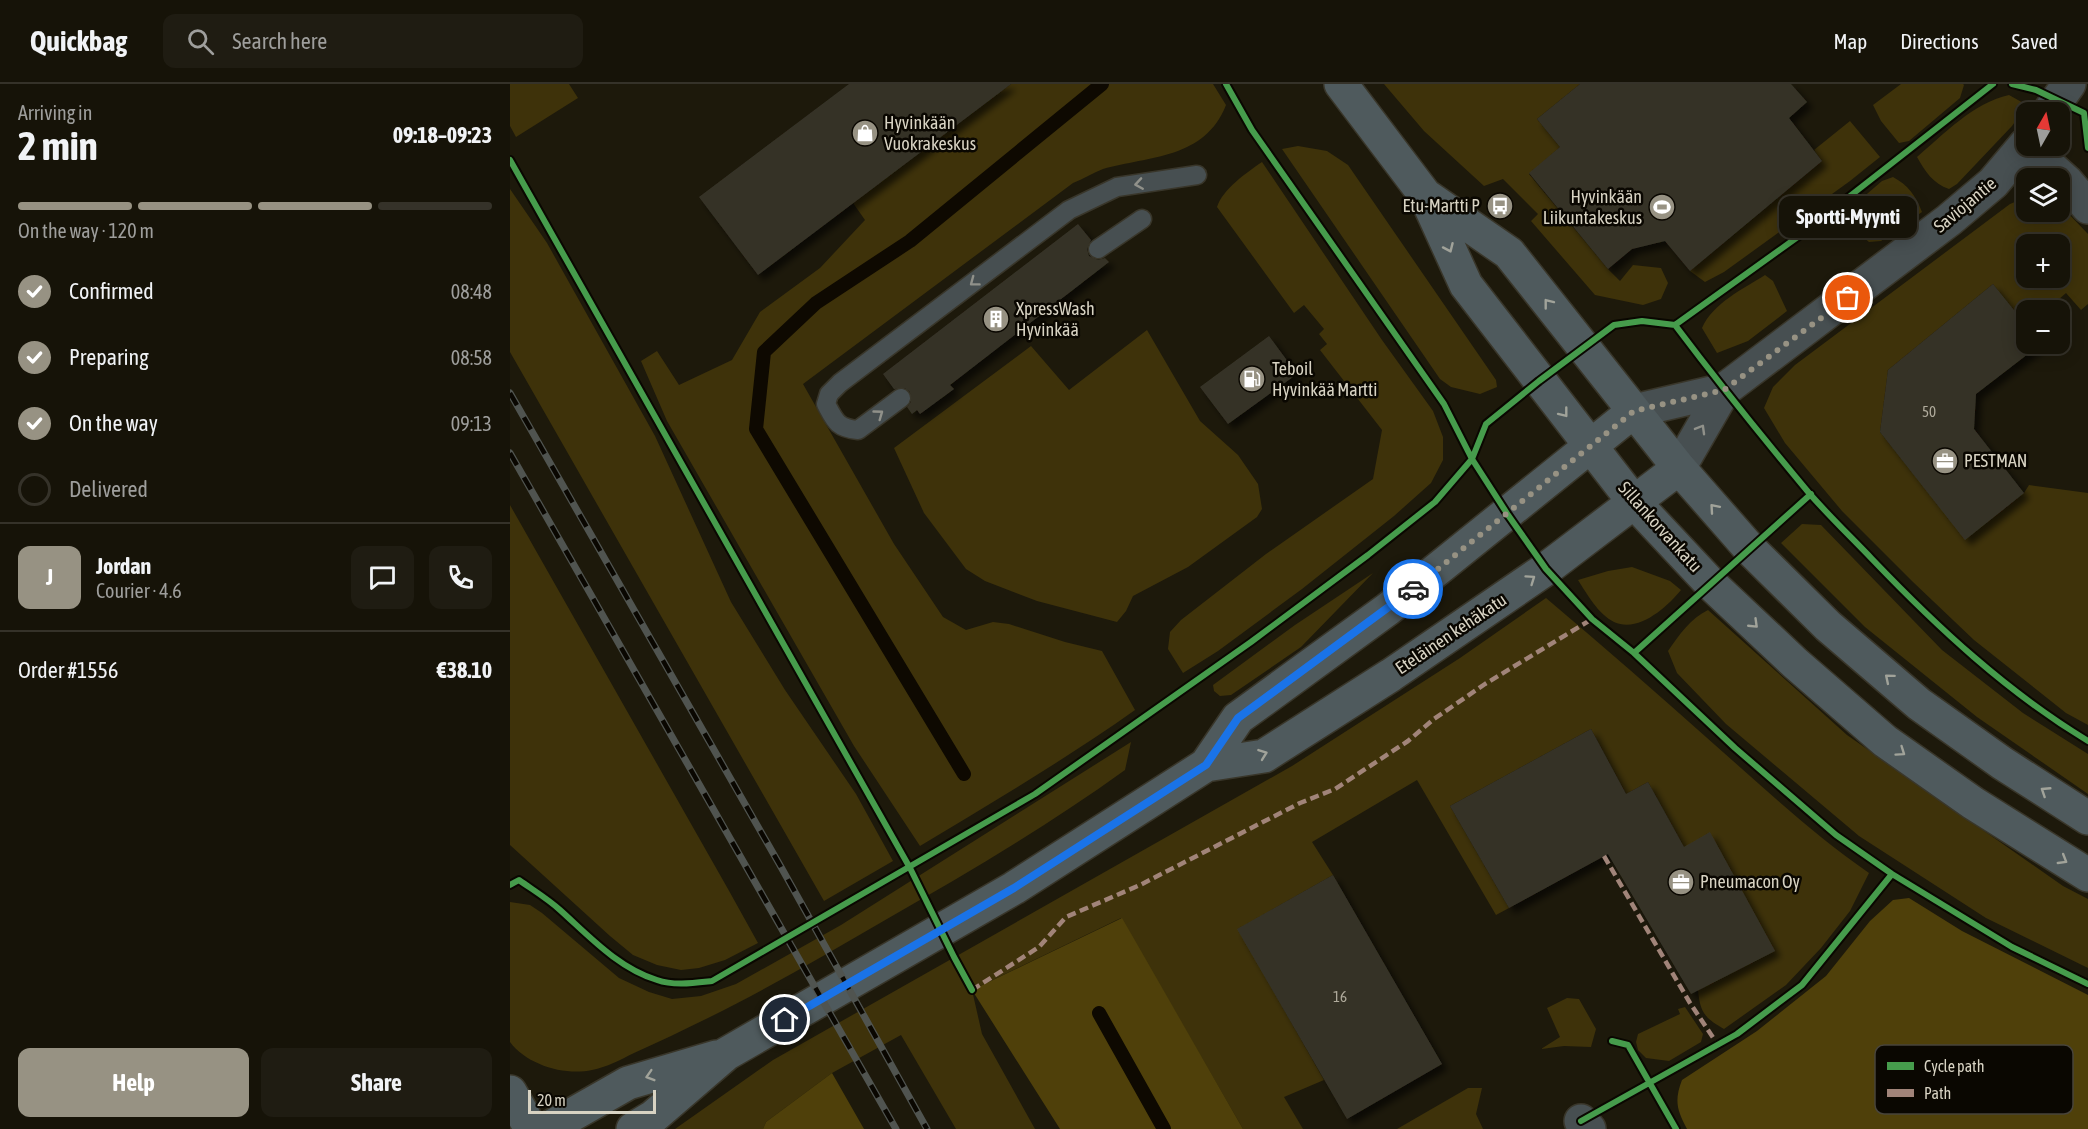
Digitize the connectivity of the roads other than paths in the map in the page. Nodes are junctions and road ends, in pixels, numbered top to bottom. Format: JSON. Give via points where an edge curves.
{"nodes":[{"id":1,"x":1341,"y":84,"type":"edge"},
{"id":2,"x":2069,"y":84,"type":"edge"},
{"id":3,"x":2056,"y":102,"type":"edge"},
{"id":4,"x":2016,"y":156,"type":"edge"},
{"id":5,"x":2038,"y":156,"type":"edge"},
{"id":6,"x":1197,"y":175,"type":"dead end"},
{"id":7,"x":1425,"y":195,"type":"junction"},
{"id":8,"x":2088,"y":207,"type":"edge"},
{"id":9,"x":1142,"y":219,"type":"dead end"},
{"id":10,"x":1098,"y":249,"type":"dead end"},
{"id":11,"x":1724,"y":390,"type":"junction"},
{"id":12,"x":901,"y":398,"type":"dead end"},
{"id":13,"x":1634,"y":411,"type":"junction"},
{"id":14,"x":1590,"y":446,"type":"junction"},
{"id":15,"x":1679,"y":468,"type":"junction"},
{"id":16,"x":1634,"y":502,"type":"junction"},
{"id":17,"x":1206,"y":765,"type":"junction"},
{"id":18,"x":2088,"y":818,"type":"edge"},
{"id":19,"x":2088,"y":875,"type":"edge"},
{"id":20,"x":726,"y":1054,"type":"junction"},
{"id":21,"x":510,"y":1092,"type":"edge"},
{"id":22,"x":531,"y":1129,"type":"edge"},
{"id":23,"x":547,"y":1129,"type":"edge"},
{"id":24,"x":633,"y":1129,"type":"edge"}],
"edges":[{"from":1,"to":7,"type":"main road","name":"Sillankorvankatu"},
{"from":2,"to":3,"type":"street"},
{"from":4,"to":11,"type":"street","name":"Saviojantie","via":[[1993,183],[1949,220]]},
{"from":5,"to":8,"type":"street"},
{"from":6,"to":12,"type":"lane","one_way":true,"via":[[1117,187],[1069,210],[840,383],[829,394],[826,404],[836,423],[858,430]]},
{"from":13,"to":7,"type":"main road","name":"Sillankorvankatu","one_way":true,"via":[[1509,253]]},
{"from":7,"to":14,"type":"main road","name":"Sillankorvankatu","one_way":true,"via":[[1466,285]]},
{"from":9,"to":10,"type":"lane"},
{"from":11,"to":13,"type":"street","name":"Saviojantie"},
{"from":15,"to":11,"type":"street","name":"Saviojantie","one_way":true},
{"from":13,"to":14,"type":"main road","name":"Eteläinen kehäkatu"},
{"from":13,"to":15,"type":"main road","name":"Sillankorvankatu"},
{"from":14,"to":16,"type":"main road","name":"Sillankorvankatu"},
{"from":14,"to":17,"type":"main road","name":"Eteläinen kehäkatu","via":[[1388,609],[1238,718]]},
{"from":15,"to":16,"type":"main road","name":"Eteläinen kehäkatu"},
{"from":18,"to":15,"type":"main road","name":"Sillankorvankatu","one_way":true,"via":[[2002,764],[1919,704],[1828,626],[1750,549]]},
{"from":17,"to":16,"type":"main road","name":"Eteläinen kehäkatu","one_way":true,"via":[[1264,756],[1507,596]]},
{"from":16,"to":19,"type":"main road","name":"Sillankorvankatu","one_way":true,"via":[[1711,584],[1885,741],[1973,803]]},
{"from":17,"to":20,"type":"main road","name":"Eteläinen kehäkatu","via":[[1014,888]]},
{"from":20,"to":23,"type":"main road","name":"Eteläinen kehäkatu","one_way":true,"via":[[628,1083]]},
{"from":20,"to":24,"type":"main road","name":"Eteläinen kehäkatu","via":[[653,1118]]},
{"from":21,"to":22,"type":"main road"}]}
